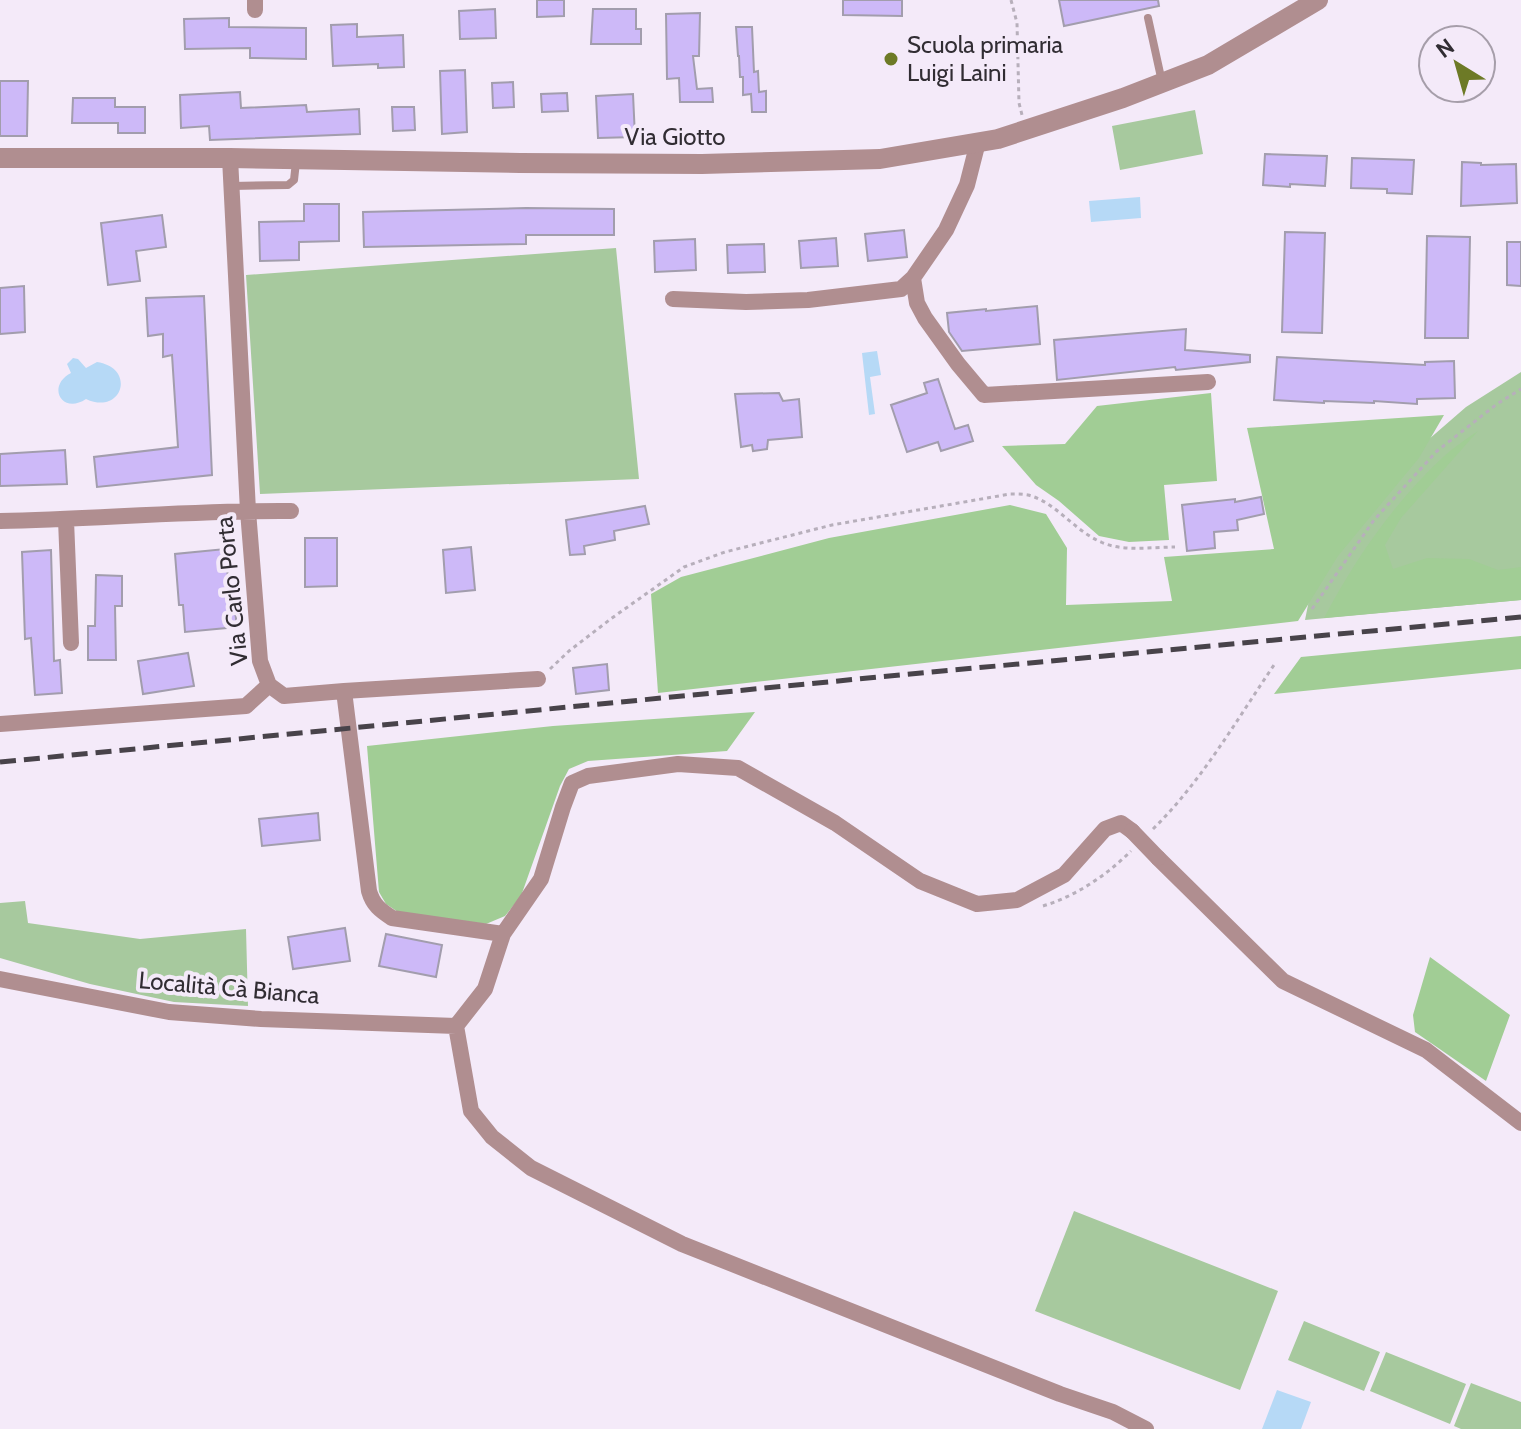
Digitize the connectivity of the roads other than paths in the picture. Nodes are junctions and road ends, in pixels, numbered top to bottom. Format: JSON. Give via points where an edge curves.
{"nodes":[{"id":1,"x":1318,"y":0,"type":"edge"},
{"id":2,"x":1148,"y":18,"type":"dead end"},
{"id":3,"x":1162,"y":83,"type":"junction"},
{"id":4,"x":978,"y":142,"type":"junction"},
{"id":5,"x":0,"y":158,"type":"edge"},
{"id":6,"x":230,"y":158,"type":"junction"},
{"id":7,"x":297,"y":159,"type":"junction"},
{"id":8,"x":231,"y":186,"type":"junction"},
{"id":9,"x":913,"y":278,"type":"junction"},
{"id":10,"x":673,"y":299,"type":"dead end"},
{"id":11,"x":1208,"y":382,"type":"dead end"},
{"id":12,"x":248,"y":511,"type":"junction"},
{"id":13,"x":291,"y":511,"type":"dead end"},
{"id":14,"x":66,"y":520,"type":"junction"},
{"id":15,"x":0,"y":521,"type":"edge"},
{"id":16,"x":71,"y":643,"type":"dead end"},
{"id":17,"x":538,"y":679,"type":"road end"},
{"id":18,"x":269,"y":685,"type":"junction"},
{"id":19,"x":344,"y":691,"type":"junction"},
{"id":20,"x":0,"y":724,"type":"edge"},
{"id":21,"x":503,"y":934,"type":"junction"},
{"id":22,"x":0,"y":979,"type":"edge"},
{"id":23,"x":456,"y":1026,"type":"junction"},
{"id":24,"x":1521,"y":1123,"type":"edge"},
{"id":25,"x":1146,"y":1429,"type":"edge"}],
"edges":[{"from":1,"to":3,"type":"street","name":"Via Giotto","via":[[1208,65]]},
{"from":2,"to":3,"type":"lane"},
{"from":3,"to":4,"type":"street","name":"Via Giotto"},
{"from":4,"to":7,"type":"street","name":"Via Giotto","via":[[880,159],[702,164]]},
{"from":4,"to":9,"type":"street","via":[[952,219]]},
{"from":5,"to":6,"type":"street","name":"Via Giotto"},
{"from":6,"to":7,"type":"street","name":"Via Giotto"},
{"from":6,"to":8,"type":"street","name":"Via Carlo Porta"},
{"from":7,"to":8,"type":"lane","via":[[294,180],[288,185]]},
{"from":8,"to":12,"type":"street","name":"Via Carlo Porta"},
{"from":9,"to":10,"type":"street","via":[[901,289],[808,300]]},
{"from":9,"to":11,"type":"street","via":[[925,318],[984,395]]},
{"from":12,"to":13,"type":"street"},
{"from":12,"to":14,"type":"street"},
{"from":12,"to":18,"type":"street","name":"Via Carlo Porta","via":[[260,661]]},
{"from":14,"to":15,"type":"street"},
{"from":14,"to":16,"type":"street"},
{"from":17,"to":19,"type":"street","name":"Via Carlo Porta"},
{"from":18,"to":19,"type":"street","name":"Via Carlo Porta","via":[[284,696]]},
{"from":18,"to":20,"type":"street","via":[[246,706]]},
{"from":19,"to":21,"type":"street","via":[[372,903],[392,918]]},
{"from":21,"to":23,"type":"street","via":[[485,989]]},
{"from":21,"to":24,"type":"street","bridge":true,"via":[[541,879],[572,783],[588,776],[678,764],[738,768],[835,823],[920,881],[977,904],[1017,900],[1064,875],[1105,829],[1121,823],[1283,981],[1426,1050]]},
{"from":22,"to":23,"type":"street","name":"Località Cà Bianca","via":[[169,1012]]},
{"from":23,"to":25,"type":"street","via":[[471,1111],[492,1137],[531,1168],[682,1244]]}]}
